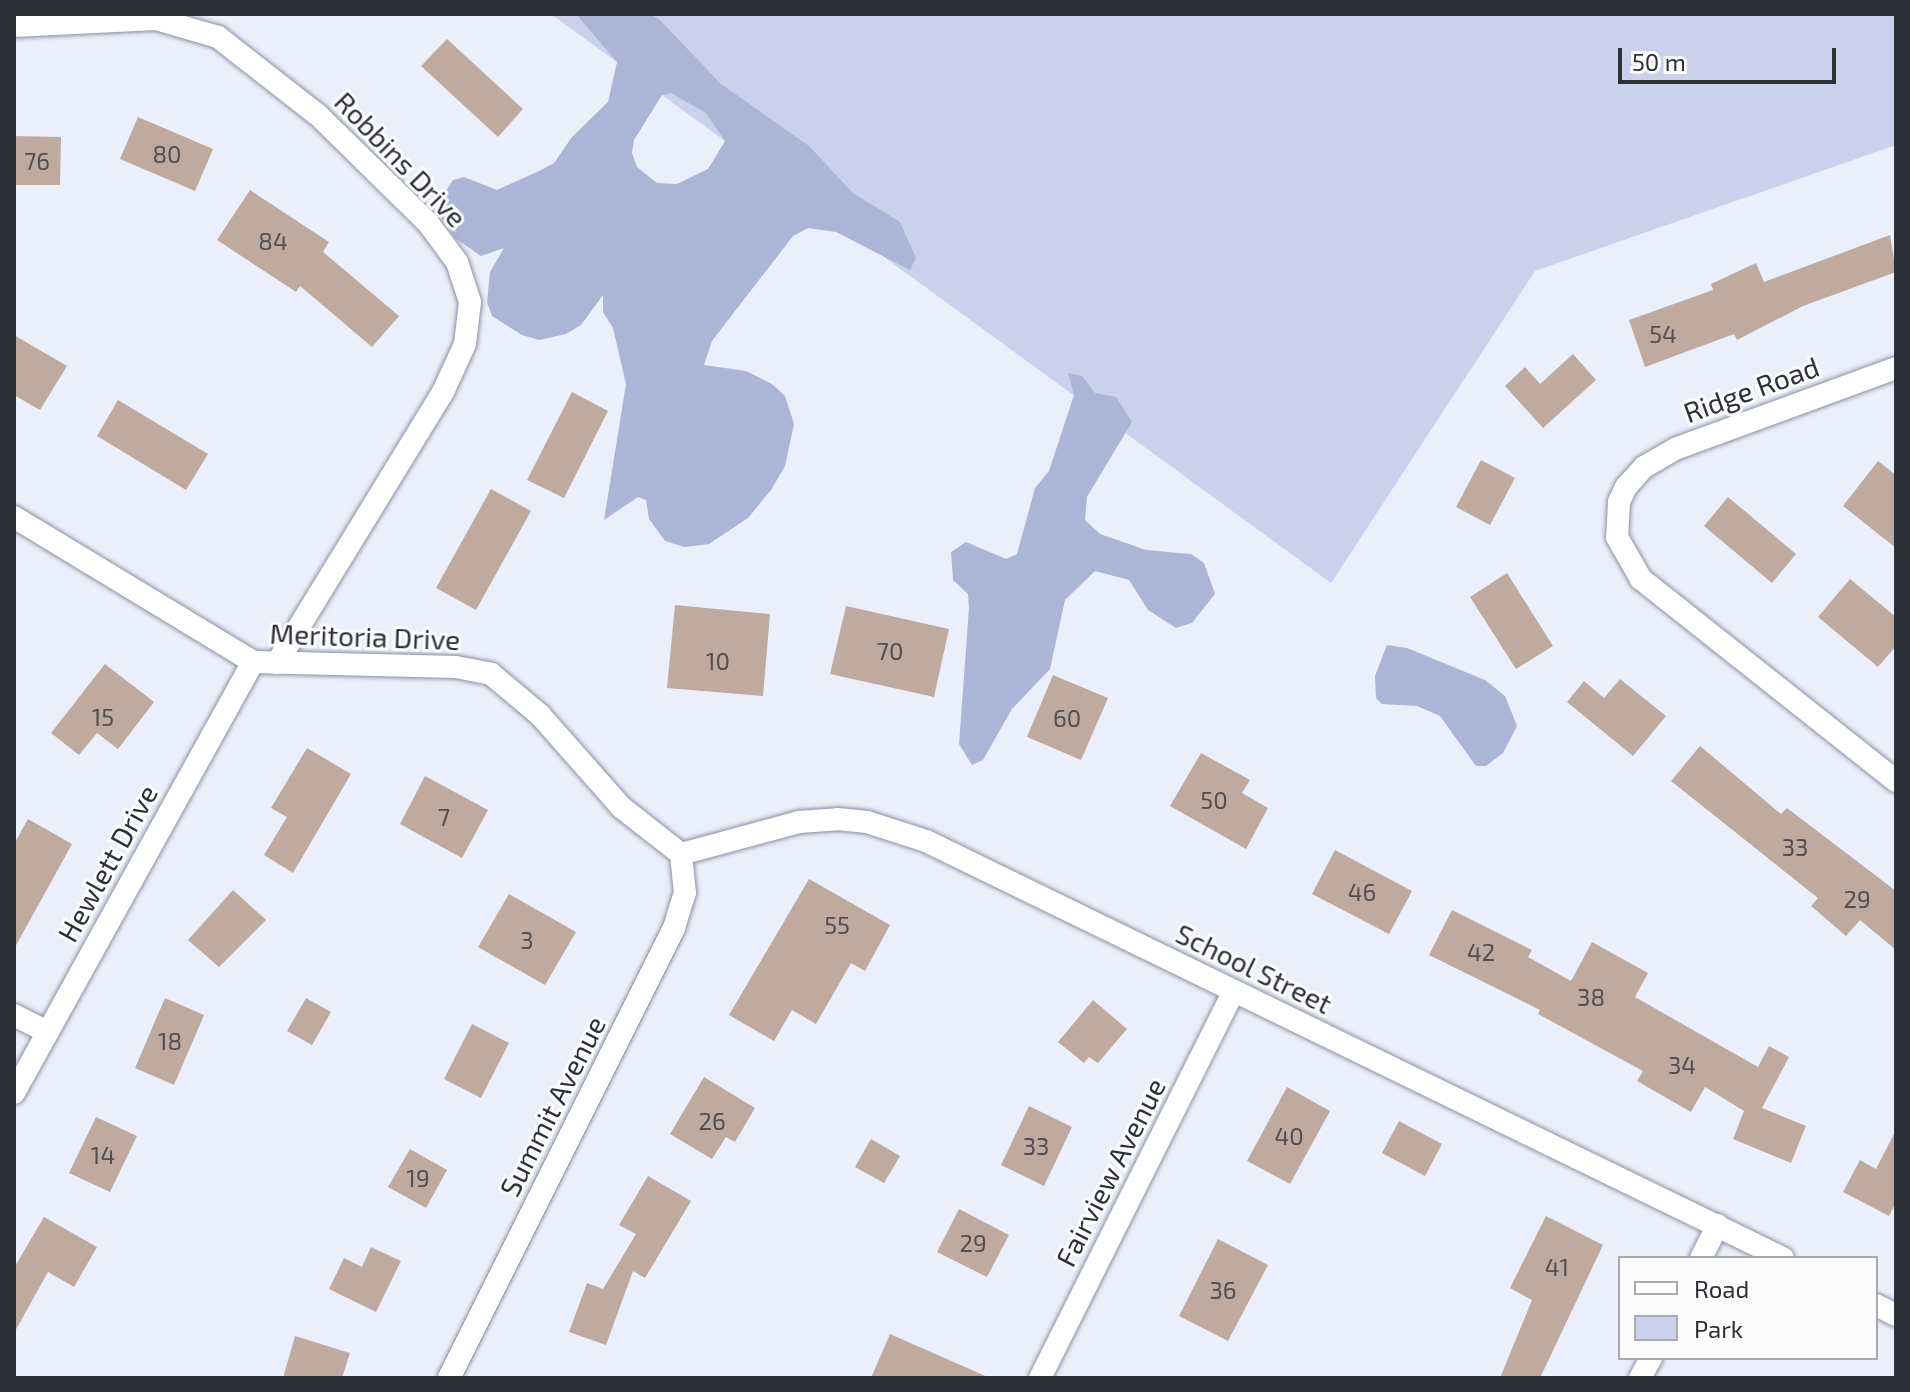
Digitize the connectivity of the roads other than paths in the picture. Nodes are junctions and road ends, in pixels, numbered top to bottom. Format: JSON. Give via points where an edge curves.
{"nodes":[{"id":1,"x":14,"y":26,"type":"edge"},
{"id":2,"x":1896,"y":368,"type":"edge"},
{"id":3,"x":14,"y":517,"type":"edge"},
{"id":4,"x":253,"y":662,"type":"junction"},
{"id":5,"x":277,"y":663,"type":"junction"},
{"id":6,"x":1896,"y":781,"type":"edge"},
{"id":7,"x":681,"y":854,"type":"junction"},
{"id":8,"x":1233,"y":992,"type":"junction"},
{"id":9,"x":14,"y":1015,"type":"edge"},
{"id":10,"x":48,"y":1032,"type":"junction"},
{"id":11,"x":14,"y":1093,"type":"edge"},
{"id":12,"x":1718,"y":1225,"type":"junction"},
{"id":13,"x":1702,"y":1256,"type":"edge"},
{"id":14,"x":1779,"y":1256,"type":"edge"},
{"id":15,"x":1878,"y":1306,"type":"edge"},
{"id":16,"x":1896,"y":1315,"type":"edge"},
{"id":17,"x":1650,"y":1360,"type":"edge"},
{"id":18,"x":449,"y":1378,"type":"edge"},
{"id":19,"x":1040,"y":1378,"type":"edge"},
{"id":20,"x":1640,"y":1378,"type":"edge"}],
"edges":[{"from":1,"to":5,"type":"street","name":"Robbins Drive","via":[[156,19],[218,37],[318,115],[428,223],[457,262],[470,302],[459,356],[443,392]]},
{"from":2,"to":6,"type":"street","name":"Ridge Road","via":[[1677,448],[1634,479],[1619,502],[1617,537],[1641,579]]},
{"from":3,"to":4,"type":"street","name":"Meritoria Drive"},
{"from":4,"to":5,"type":"street","name":"Meritoria Drive"},
{"from":4,"to":10,"type":"street","name":"Hewlett Drive"},
{"from":5,"to":7,"type":"street","name":"Meritoria Drive","via":[[456,667],[491,674],[540,715],[621,807]]},
{"from":7,"to":8,"type":"street","name":"School Street","via":[[799,822],[867,822],[926,841]]},
{"from":7,"to":18,"type":"street","name":"Summit Avenue","via":[[685,893],[674,928]]},
{"from":8,"to":12,"type":"street","name":"School Street"},
{"from":8,"to":19,"type":"street","name":"Fairview Avenue"},
{"from":9,"to":10,"type":"street"},
{"from":10,"to":11,"type":"street","name":"Hewlett Drive"},
{"from":12,"to":13,"type":"street"},
{"from":12,"to":14,"type":"street","name":"School Street"},
{"from":15,"to":16,"type":"street"},
{"from":17,"to":20,"type":"street"}]}
